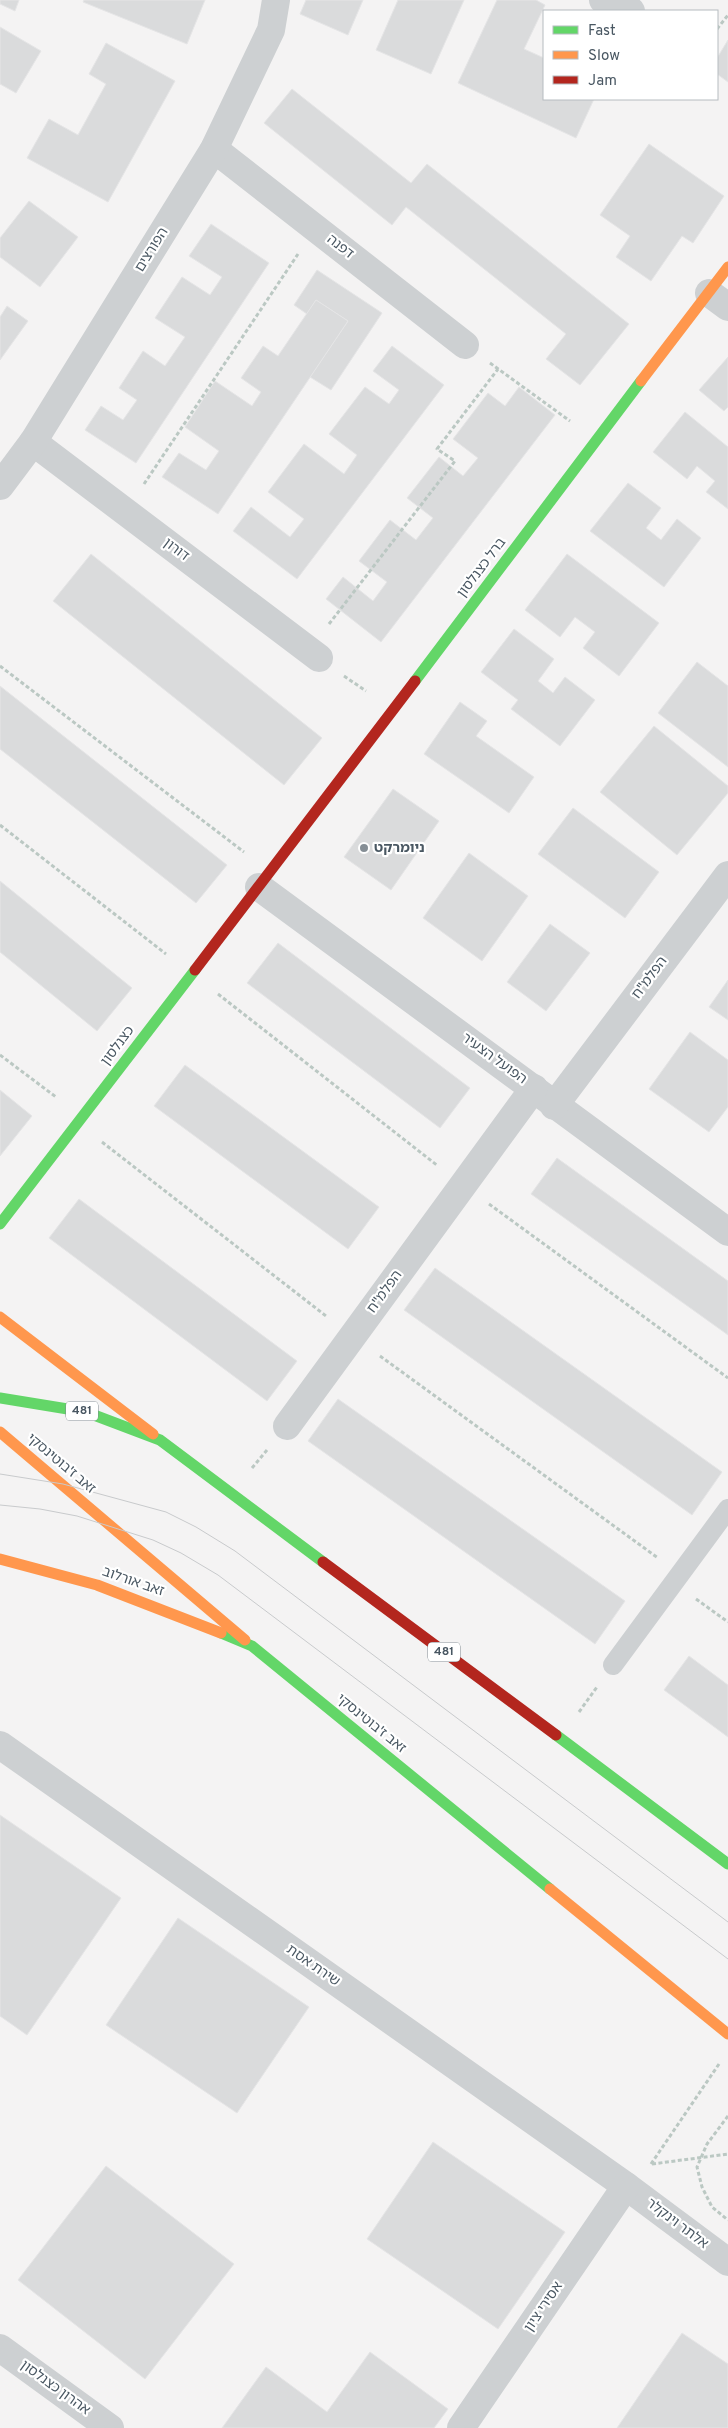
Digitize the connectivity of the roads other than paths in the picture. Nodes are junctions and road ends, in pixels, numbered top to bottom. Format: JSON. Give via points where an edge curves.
{"nodes":[{"id":1,"x":276,"y":0,"type":"edge"},
{"id":2,"x":603,"y":0,"type":"edge"},
{"id":3,"x":628,"y":10,"type":"edge"},
{"id":4,"x":214,"y":149,"type":"junction"},
{"id":5,"x":728,"y":268,"type":"edge"},
{"id":6,"x":718,"y":300,"type":"edge"},
{"id":7,"x":466,"y":345,"type":"road end"},
{"id":8,"x":33,"y":442,"type":"junction"},
{"id":9,"x":0,"y":486,"type":"edge"},
{"id":10,"x":314,"y":654,"type":"road end"},
{"id":11,"x":728,"y":875,"type":"edge"},
{"id":12,"x":265,"y":879,"type":"junction"},
{"id":13,"x":534,"y":1088,"type":"junction"},
{"id":14,"x":554,"y":1106,"type":"junction"},
{"id":15,"x":0,"y":1224,"type":"edge"},
{"id":16,"x":728,"y":1232,"type":"edge"},
{"id":17,"x":0,"y":1317,"type":"edge"},
{"id":18,"x":0,"y":1398,"type":"edge"},
{"id":19,"x":287,"y":1426,"type":"road end"},
{"id":20,"x":0,"y":1432,"type":"edge"},
{"id":21,"x":160,"y":1440,"type":"junction"},
{"id":22,"x":728,"y":1509,"type":"edge"},
{"id":23,"x":0,"y":1559,"type":"edge"},
{"id":24,"x":252,"y":1646,"type":"junction"},
{"id":25,"x":613,"y":1665,"type":"road end"},
{"id":26,"x":0,"y":1745,"type":"edge"},
{"id":27,"x":728,"y":1864,"type":"edge"},
{"id":28,"x":728,"y":2034,"type":"edge"},
{"id":29,"x":626,"y":2186,"type":"junction"},
{"id":30,"x":728,"y":2262,"type":"edge"},
{"id":31,"x":0,"y":2348,"type":"edge"},
{"id":32,"x":110,"y":2428,"type":"edge"},
{"id":33,"x":461,"y":2428,"type":"edge"}],
"edges":[{"from":1,"to":4,"type":"street","name":"הפורצים","via":[[271,30]]},
{"from":2,"to":3,"type":"street"},
{"from":4,"to":7,"type":"street","name":"דפנה"},
{"from":4,"to":8,"type":"street","name":"הפורצים"},
{"from":5,"to":6,"type":"main road","name":"ברל כצנלסון"},
{"from":6,"to":12,"type":"main road","name":"ברל כצנלסון","via":[[597,441]]},
{"from":8,"to":9,"type":"street","name":"הפורצים"},
{"from":8,"to":10,"type":"street","name":"דורון"},
{"from":11,"to":14,"type":"street","name":"הפלמ\"ח"},
{"from":12,"to":13,"type":"street","name":"הפועל הצעיר"},
{"from":12,"to":15,"type":"main road","name":"כצנלסון"},
{"from":13,"to":14,"type":"street","name":"הפועל הצעיר"},
{"from":13,"to":19,"type":"street","name":"הפלמ\"ח"},
{"from":14,"to":16,"type":"street","name":"הפועל הצעיר"},
{"from":17,"to":21,"type":"main road","number":"481"},
{"from":18,"to":21,"type":"main road","number":"481","via":[[86,1412]]},
{"from":20,"to":24,"type":"main road","name":"זאב ז'בוטינסקי"},
{"from":21,"to":27,"type":"main road","number":"481"},
{"from":22,"to":25,"type":"lane"},
{"from":23,"to":24,"type":"main road","name":"זאב אורלוב","via":[[103,1586]]},
{"from":24,"to":28,"type":"main road","name":"זאב ז'בוטינסקי"},
{"from":26,"to":29,"type":"street","name":"שירת אסת"},
{"from":29,"to":30,"type":"street","name":"אלתר וינקלר"},
{"from":29,"to":33,"type":"street","name":"אסירי ציון"},
{"from":31,"to":32,"type":"street","name":"אהרון כצנלסון"}]}
